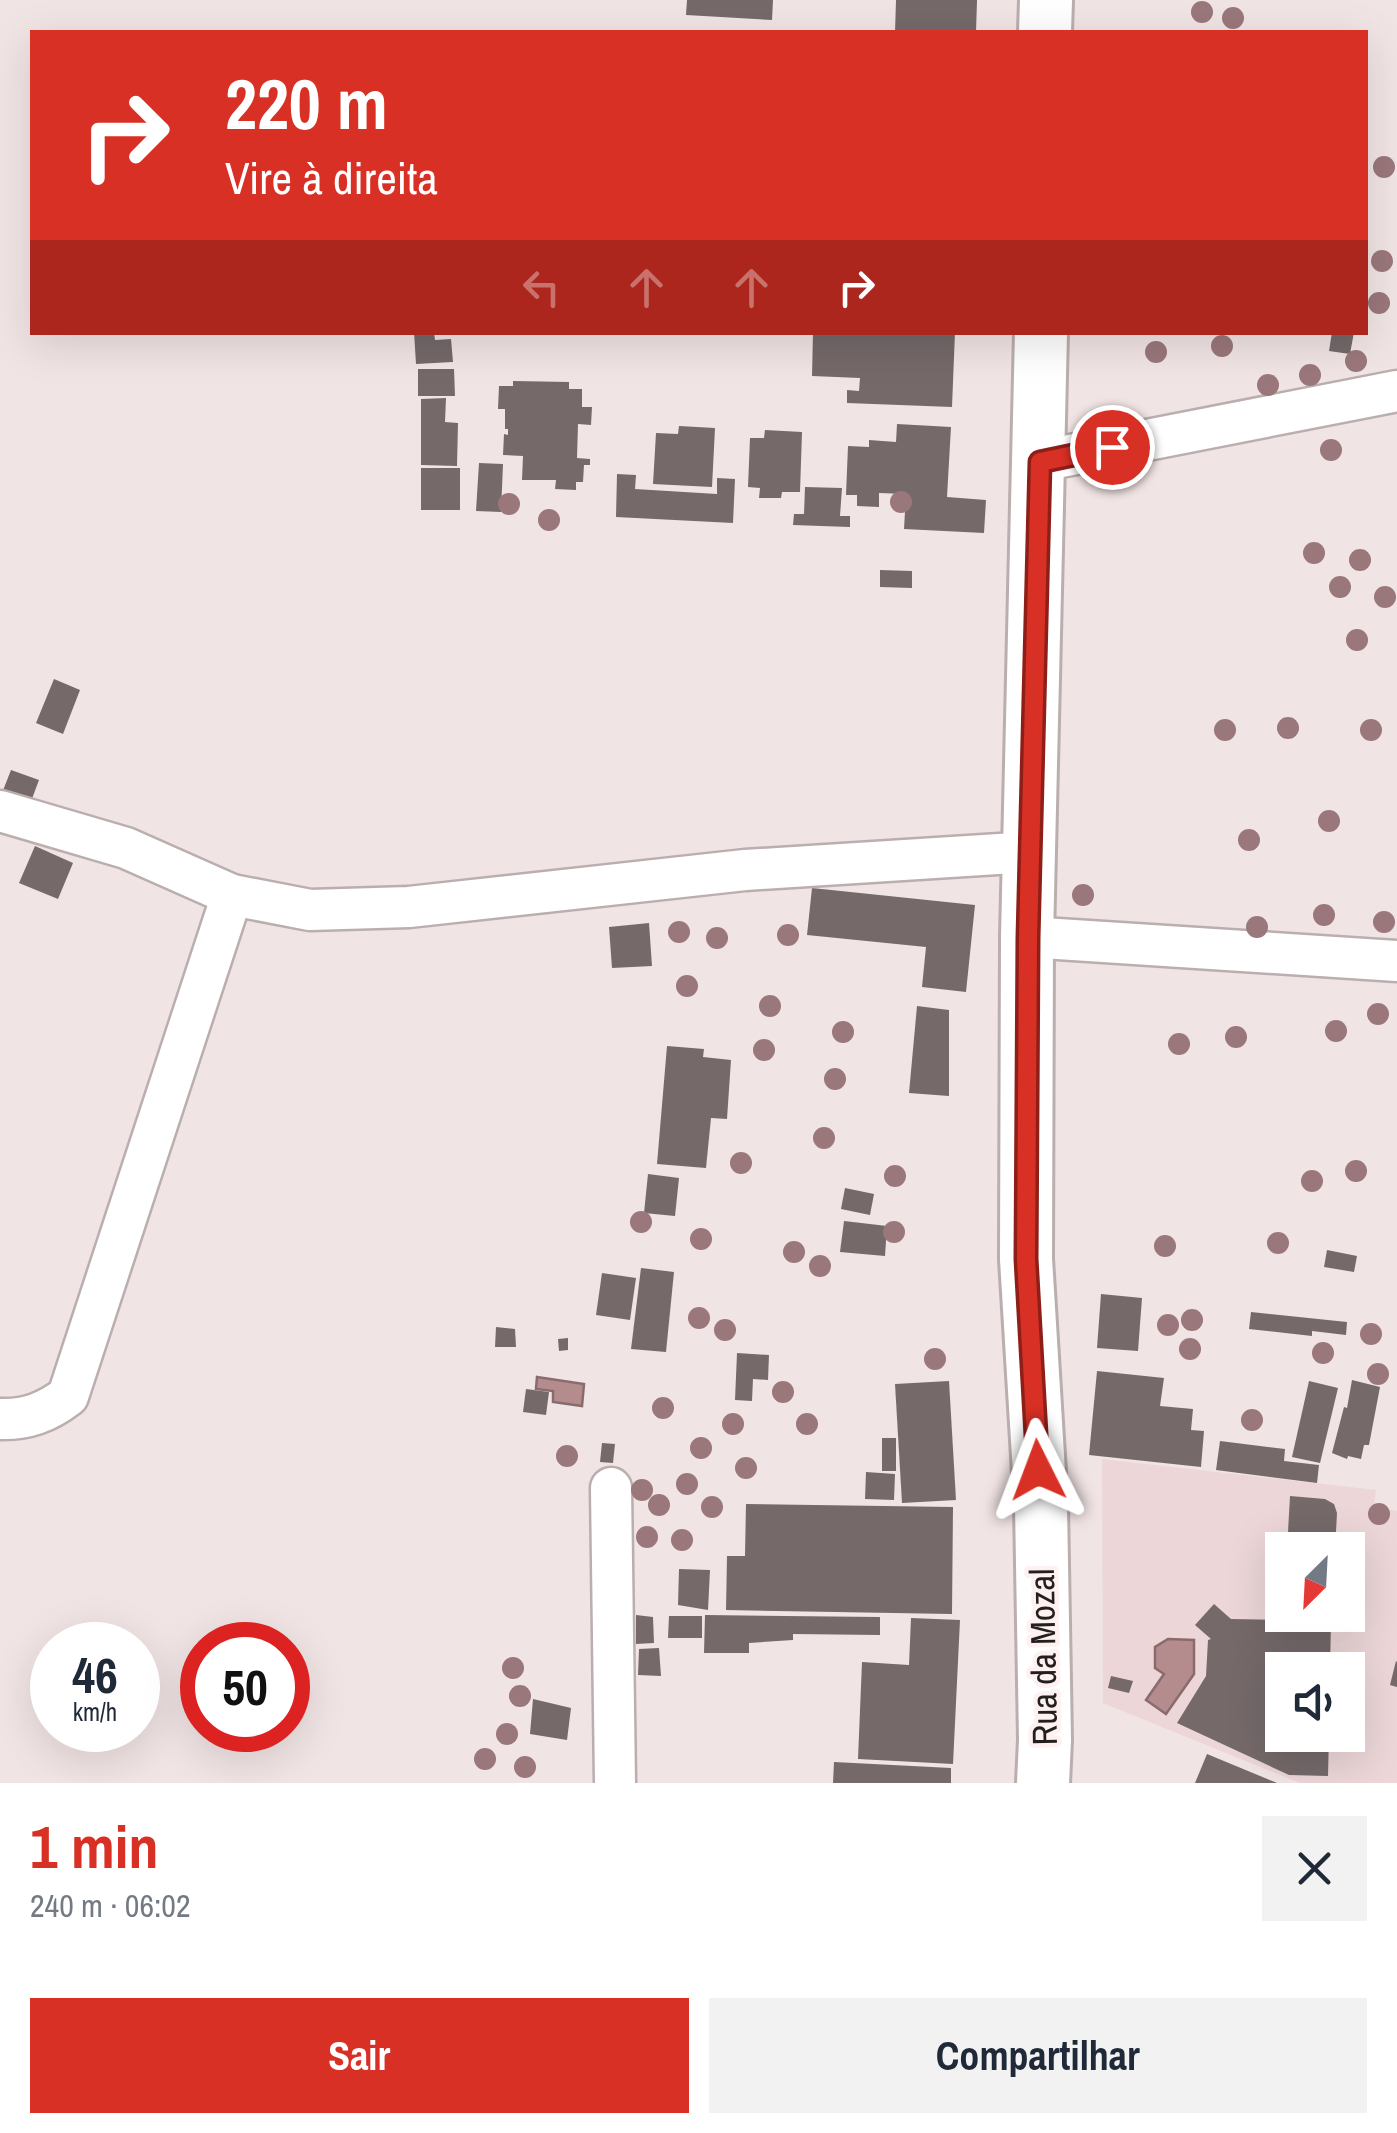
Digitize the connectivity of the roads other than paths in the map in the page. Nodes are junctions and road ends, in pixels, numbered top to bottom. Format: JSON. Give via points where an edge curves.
{"nodes":[{"id":1,"x":1046,"y":0,"type":"edge"},
{"id":2,"x":1045,"y":30,"type":"edge"},
{"id":3,"x":1041,"y":335,"type":"edge"},
{"id":4,"x":1397,"y":391,"type":"edge"},
{"id":5,"x":1040,"y":462,"type":"junction"},
{"id":6,"x":0,"y":811,"type":"edge"},
{"id":7,"x":1030,"y":852,"type":"junction"},
{"id":8,"x":232,"y":894,"type":"junction"},
{"id":9,"x":1028,"y":938,"type":"junction"},
{"id":10,"x":1397,"y":961,"type":"edge"},
{"id":11,"x":0,"y":1419,"type":"edge"},
{"id":12,"x":611,"y":1488,"type":"dead end"},
{"id":13,"x":614,"y":1783,"type":"edge"},
{"id":14,"x":1043,"y":1783,"type":"edge"}],
"edges":[{"from":1,"to":2,"type":"main road"},
{"from":3,"to":5,"type":"main road","name":"Rua da Mozal"},
{"from":4,"to":5,"type":"street"},
{"from":5,"to":7,"type":"main road","name":"Rua da Mozal"},
{"from":6,"to":8,"type":"street","via":[[126,848]]},
{"from":7,"to":8,"type":"street","via":[[745,870],[409,907],[310,910]]},
{"from":7,"to":9,"type":"main road","name":"Rua da Mozal"},
{"from":8,"to":11,"type":"street","via":[[68,1396],[48,1411]]},
{"from":9,"to":10,"type":"street"},
{"from":9,"to":14,"type":"main road","name":"Rua da Mozal","via":[[1026,1259],[1041,1505]]},
{"from":12,"to":13,"type":"street"}]}
